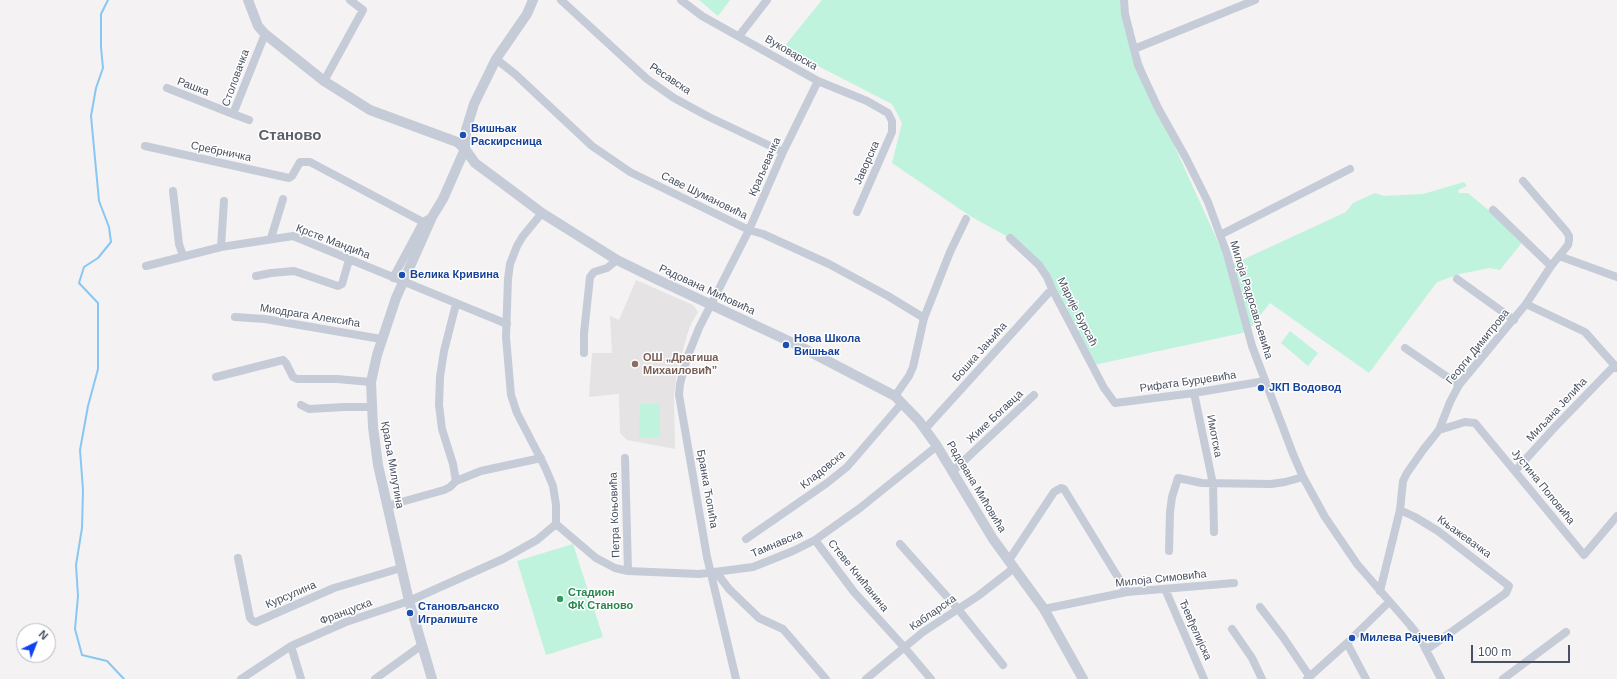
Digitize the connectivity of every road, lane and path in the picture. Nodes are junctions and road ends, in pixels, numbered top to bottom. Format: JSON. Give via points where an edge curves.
{"nodes":[{"id":1,"x":248,"y":0,"type":"edge"},
{"id":2,"x":350,"y":0,"type":"edge"},
{"id":3,"x":533,"y":0,"type":"edge"},
{"id":4,"x":561,"y":0,"type":"edge"},
{"id":5,"x":681,"y":0,"type":"edge"},
{"id":6,"x":767,"y":0,"type":"edge"},
{"id":7,"x":1124,"y":0,"type":"edge"},
{"id":8,"x":1255,"y":0,"type":"edge"},
{"id":9,"x":265,"y":34,"type":"junction"},
{"id":10,"x":739,"y":36,"type":"junction"},
{"id":11,"x":1134,"y":49,"type":"junction"},
{"id":12,"x":496,"y":59,"type":"junction"},
{"id":13,"x":324,"y":81,"type":"junction"},
{"id":14,"x":818,"y":81,"type":"junction"},
{"id":15,"x":167,"y":88,"type":"dead end"},
{"id":16,"x":233,"y":114,"type":"junction"},
{"id":17,"x":249,"y":120,"type":"dead end"},
{"id":18,"x":892,"y":121,"type":"joint"},
{"id":19,"x":145,"y":146,"type":"dead end"},
{"id":20,"x":466,"y":149,"type":"junction"},
{"id":21,"x":783,"y":152,"type":"junction"},
{"id":22,"x":1350,"y":169,"type":"dead end"},
{"id":23,"x":1524,"y":181,"type":"dead end"},
{"id":24,"x":173,"y":192,"type":"dead end"},
{"id":25,"x":283,"y":199,"type":"dead end"},
{"id":26,"x":224,"y":200,"type":"dead end"},
{"id":27,"x":1492,"y":210,"type":"dead end"},
{"id":28,"x":857,"y":212,"type":"dead end"},
{"id":29,"x":542,"y":213,"type":"junction"},
{"id":30,"x":432,"y":217,"type":"junction"},
{"id":31,"x":966,"y":219,"type":"dead end"},
{"id":32,"x":423,"y":222,"type":"junction"},
{"id":33,"x":749,"y":230,"type":"junction"},
{"id":34,"x":1220,"y":236,"type":"junction"},
{"id":35,"x":271,"y":238,"type":"junction"},
{"id":36,"x":1010,"y":238,"type":"dead end"},
{"id":37,"x":221,"y":247,"type":"junction"},
{"id":38,"x":183,"y":256,"type":"junction"},
{"id":39,"x":1558,"y":256,"type":"junction"},
{"id":40,"x":349,"y":260,"type":"junction"},
{"id":41,"x":617,"y":260,"type":"junction"},
{"id":42,"x":146,"y":266,"type":"dead end"},
{"id":43,"x":1552,"y":266,"type":"junction"},
{"id":44,"x":256,"y":276,"type":"dead end"},
{"id":45,"x":1617,"y":277,"type":"edge"},
{"id":46,"x":393,"y":278,"type":"junction"},
{"id":47,"x":1457,"y":279,"type":"dead end"},
{"id":48,"x":403,"y":282,"type":"junction"},
{"id":49,"x":1052,"y":289,"type":"junction"},
{"id":50,"x":456,"y":304,"type":"junction"},
{"id":51,"x":1526,"y":304,"type":"junction"},
{"id":52,"x":711,"y":305,"type":"junction"},
{"id":53,"x":235,"y":317,"type":"dead end"},
{"id":54,"x":924,"y":318,"type":"junction"},
{"id":55,"x":1514,"y":320,"type":"junction"},
{"id":56,"x":507,"y":324,"type":"junction"},
{"id":57,"x":381,"y":339,"type":"junction"},
{"id":58,"x":1405,"y":348,"type":"dead end"},
{"id":59,"x":584,"y":353,"type":"dead end"},
{"id":60,"x":1616,"y":367,"type":"edge"},
{"id":61,"x":216,"y":377,"type":"dead end"},
{"id":62,"x":1265,"y":381,"type":"junction"},
{"id":63,"x":371,"y":382,"type":"junction"},
{"id":64,"x":1459,"y":385,"type":"junction"},
{"id":65,"x":1194,"y":394,"type":"junction"},
{"id":66,"x":1034,"y":395,"type":"dead end"},
{"id":67,"x":898,"y":400,"type":"junction"},
{"id":68,"x":1114,"y":403,"type":"joint"},
{"id":69,"x":301,"y":405,"type":"dead end"},
{"id":70,"x":371,"y":407,"type":"junction"},
{"id":71,"x":925,"y":429,"type":"junction"},
{"id":72,"x":1439,"y":430,"type":"junction"},
{"id":73,"x":937,"y":446,"type":"junction"},
{"id":74,"x":541,"y":458,"type":"junction"},
{"id":75,"x":625,"y":458,"type":"dead end"},
{"id":76,"x":953,"y":471,"type":"junction"},
{"id":77,"x":1515,"y":471,"type":"junction"},
{"id":78,"x":1303,"y":477,"type":"junction"},
{"id":79,"x":456,"y":481,"type":"junction"},
{"id":80,"x":1212,"y":484,"type":"junction"},
{"id":81,"x":387,"y":506,"type":"junction"},
{"id":82,"x":1400,"y":510,"type":"junction"},
{"id":83,"x":1617,"y":516,"type":"edge"},
{"id":84,"x":556,"y":524,"type":"junction"},
{"id":85,"x":1214,"y":532,"type":"dead end"},
{"id":86,"x":746,"y":539,"type":"dead end"},
{"id":87,"x":815,"y":540,"type":"junction"},
{"id":88,"x":900,"y":544,"type":"dead end"},
{"id":89,"x":1169,"y":550,"type":"dead end"},
{"id":90,"x":238,"y":558,"type":"dead end"},
{"id":91,"x":1011,"y":564,"type":"junction"},
{"id":92,"x":401,"y":568,"type":"junction"},
{"id":93,"x":628,"y":571,"type":"junction"},
{"id":94,"x":713,"y":573,"type":"junction"},
{"id":95,"x":1234,"y":583,"type":"dead end"},
{"id":96,"x":1165,"y":589,"type":"junction"},
{"id":97,"x":1380,"y":591,"type":"junction"},
{"id":98,"x":1127,"y":592,"type":"junction"},
{"id":99,"x":409,"y":601,"type":"junction"},
{"id":100,"x":1389,"y":602,"type":"junction"},
{"id":101,"x":1260,"y":607,"type":"dead end"},
{"id":102,"x":958,"y":609,"type":"junction"},
{"id":103,"x":1044,"y":609,"type":"junction"},
{"id":104,"x":1232,"y":629,"type":"dead end"},
{"id":105,"x":1566,"y":632,"type":"dead end"},
{"id":106,"x":1347,"y":643,"type":"junction"},
{"id":107,"x":422,"y":645,"type":"junction"},
{"id":108,"x":291,"y":646,"type":"junction"},
{"id":109,"x":904,"y":647,"type":"junction"},
{"id":110,"x":1426,"y":650,"type":"junction"},
{"id":111,"x":1003,"y":666,"type":"dead end"},
{"id":112,"x":1309,"y":678,"type":"edge"},
{"id":113,"x":241,"y":679,"type":"edge"},
{"id":114,"x":301,"y":679,"type":"edge"},
{"id":115,"x":375,"y":679,"type":"edge"},
{"id":116,"x":432,"y":679,"type":"edge"},
{"id":117,"x":736,"y":679,"type":"edge"},
{"id":118,"x":826,"y":679,"type":"edge"},
{"id":119,"x":866,"y":679,"type":"edge"},
{"id":120,"x":931,"y":679,"type":"edge"},
{"id":121,"x":1082,"y":679,"type":"edge"},
{"id":122,"x":1204,"y":679,"type":"edge"},
{"id":123,"x":1262,"y":679,"type":"edge"},
{"id":124,"x":1366,"y":679,"type":"edge"},
{"id":125,"x":1441,"y":679,"type":"edge"},
{"id":126,"x":1503,"y":679,"type":"edge"}],
"edges":[{"from":1,"to":9,"type":"street","name":"Радована Мићовића","via":[[258,26]]},
{"from":2,"to":13,"type":"street","via":[[363,10]]},
{"from":3,"to":12,"type":"street","via":[[527,14]]},
{"from":4,"to":21,"type":"street","name":"Ресавска","via":[[638,71],[674,98]]},
{"from":5,"to":10,"type":"street","name":"Вуковарска","via":[[702,16]]},
{"from":6,"to":10,"type":"street"},
{"from":7,"to":11,"type":"street","name":"Милоја Радосављевића"},
{"from":8,"to":11,"type":"street"},
{"from":9,"to":13,"type":"street","name":"Радована Мићовића"},
{"from":9,"to":16,"type":"street","name":"Столовачка"},
{"from":10,"to":14,"type":"street","name":"Вуковарска"},
{"from":11,"to":34,"type":"street","name":"Милоја Радосављевића","via":[[1138,65],[1158,108],[1208,202]]},
{"from":12,"to":20,"type":"street","via":[[470,114],[466,130]]},
{"from":12,"to":33,"type":"street","name":"Саве Шумановића","via":[[592,146],[630,172]]},
{"from":13,"to":20,"type":"street","name":"Радована Мићовића","via":[[370,110],[451,139]]},
{"from":14,"to":18,"type":"street","name":"Вуковарска","via":[[879,106],[888,113]]},
{"from":14,"to":21,"type":"street","name":"Краљевачка"},
{"from":15,"to":16,"type":"street","name":"Рашка"},
{"from":16,"to":17,"type":"street","name":"Столовачка"},
{"from":18,"to":28,"type":"street","name":"Јаворска","via":[[891,135]]},
{"from":19,"to":32,"type":"street","name":"Сребрничка","via":[[289,178],[298,164],[302,161],[310,162]]},
{"from":20,"to":29,"type":"street","name":"Радована Мићовића","via":[[475,163]]},
{"from":20,"to":30,"type":"street","name":"Краља Милутина"},
{"from":21,"to":33,"type":"street","name":"Краљевачка"},
{"from":22,"to":34,"type":"street","name":"Милоја Радосављевића"},
{"from":23,"to":39,"type":"street","name":"Георги Димитрова","via":[[1569,236],[1568,245]]},
{"from":24,"to":38,"type":"street","via":[[179,244]]},
{"from":25,"to":35,"type":"street"},
{"from":26,"to":37,"type":"street"},
{"from":27,"to":43,"type":"street"},
{"from":29,"to":41,"type":"street","name":"Радована Мићовића"},
{"from":29,"to":56,"type":"street","via":[[523,236],[510,264]]},
{"from":30,"to":32,"type":"street"},
{"from":30,"to":48,"type":"street","name":"Краља Милутина"},
{"from":31,"to":54,"type":"street","name":"Кладовска"},
{"from":32,"to":46,"type":"street"},
{"from":33,"to":52,"type":"street","name":"Краљевачка"},
{"from":33,"to":54,"type":"street","name":"Саве Шумановића","via":[[829,264]]},
{"from":34,"to":62,"type":"street","name":"Милоја Радосављевића","via":[[1247,332]]},
{"from":35,"to":37,"type":"street","name":"Крсте Мандића"},
{"from":35,"to":40,"type":"street","name":"Крсте Мандића","via":[[293,236]]},
{"from":36,"to":49,"type":"street","name":"Марије Бурсаћ","via":[[1039,265]]},
{"from":37,"to":38,"type":"street","name":"Крсте Мандића"},
{"from":38,"to":42,"type":"street","name":"Крсте Мандића"},
{"from":39,"to":43,"type":"street","name":"Георги Димитрова"},
{"from":39,"to":45,"type":"street"},
{"from":40,"to":44,"type":"street","via":[[342,284],[338,286],[294,271]]},
{"from":40,"to":46,"type":"street","name":"Крсте Мандића"},
{"from":41,"to":52,"type":"street","name":"Радована Мићовића"},
{"from":41,"to":59,"type":"street","via":[[607,268],[594,272],[590,277]]},
{"from":43,"to":51,"type":"street","name":"Георги Димитрова"},
{"from":46,"to":48,"type":"street","name":"Крсте Мандића"},
{"from":47,"to":55,"type":"street"},
{"from":48,"to":50,"type":"street","name":"Крсте Мандића"},
{"from":48,"to":57,"type":"street","name":"Краља Милутина"},
{"from":49,"to":68,"type":"street","name":"Марије Бурсаћ"},
{"from":49,"to":71,"type":"street","name":"Бошка Јањића"},
{"from":50,"to":56,"type":"street","name":"Крсте Мандића"},
{"from":50,"to":79,"type":"street","via":[[444,351],[439,405],[442,429]]},
{"from":51,"to":55,"type":"street","name":"Георги Димитрова"},
{"from":51,"to":60,"type":"street","via":[[1585,332]]},
{"from":52,"to":67,"type":"street","name":"Радована Мићовића","via":[[793,343]]},
{"from":52,"to":94,"type":"street","name":"Бранка Ћопића","via":[[687,358],[679,395]]},
{"from":53,"to":57,"type":"street","name":"Миодрага Алексића","via":[[265,319]]},
{"from":54,"to":67,"type":"street","name":"Кладовска","via":[[913,367]]},
{"from":55,"to":64,"type":"street","name":"Георги Димитрова"},
{"from":56,"to":74,"type":"street","via":[[511,394],[520,418]]},
{"from":57,"to":63,"type":"street","name":"Краља Милутина"},
{"from":58,"to":64,"type":"street"},
{"from":60,"to":77,"type":"street","name":"Миљана Јелића"},
{"from":61,"to":63,"type":"street","via":[[283,360],[297,379]]},
{"from":62,"to":65,"type":"street","name":"Рифата Бурџевића"},
{"from":62,"to":78,"type":"street","name":"Милоја Радосављевића"},
{"from":63,"to":70,"type":"street","name":"Краља Милутина"},
{"from":64,"to":72,"type":"street","name":"Георги Димитрова"},
{"from":65,"to":68,"type":"street","name":"Рифата Бурџевића"},
{"from":65,"to":80,"type":"street","name":"Имотска"},
{"from":66,"to":76,"type":"street","name":"Жике Богавца"},
{"from":67,"to":71,"type":"street","name":"Радована Мићовића"},
{"from":67,"to":86,"type":"street","name":"Кладовска","via":[[847,467]]},
{"from":69,"to":70,"type":"street","via":[[309,409]]},
{"from":70,"to":81,"type":"street","name":"Краља Милутина","via":[[375,446]]},
{"from":71,"to":73,"type":"street","name":"Радована Мићовића"},
{"from":72,"to":77,"type":"street","name":"Јустина Поповића","via":[[1464,422],[1475,423]]},
{"from":72,"to":82,"type":"street","name":"Георги Димитрова","via":[[1403,481]]},
{"from":73,"to":76,"type":"street","name":"Радована Мићовића"},
{"from":73,"to":87,"type":"street","name":"Тамнавска","via":[[860,508]]},
{"from":74,"to":79,"type":"street","via":[[490,469]]},
{"from":74,"to":84,"type":"street","via":[[555,493]]},
{"from":75,"to":93,"type":"street","name":"Петра Коњовића"},
{"from":76,"to":91,"type":"street","name":"Радована Мићовића","via":[[993,539]]},
{"from":77,"to":83,"type":"street","name":"Јустина Поповића","via":[[1584,555]]},
{"from":78,"to":80,"type":"street","via":[[1271,484]]},
{"from":78,"to":97,"type":"street","name":"Милоја Радосављевића","via":[[1325,517]]},
{"from":79,"to":81,"type":"street","via":[[444,490]]},
{"from":80,"to":85,"type":"street"},
{"from":80,"to":89,"type":"street","via":[[1189,482],[1178,478],[1170,512]]},
{"from":81,"to":92,"type":"street","name":"Краља Милутина"},
{"from":82,"to":97,"type":"street","name":"Георги Димитрова"},
{"from":82,"to":110,"type":"street","name":"Књажевачка","via":[[1459,546],[1509,586],[1506,593]]},
{"from":84,"to":93,"type":"street","name":"Тамнавска","via":[[596,558],[614,568]]},
{"from":84,"to":99,"type":"street","name":"Француска","via":[[537,540],[504,559]]},
{"from":87,"to":94,"type":"street","name":"Тамнавска","via":[[753,567]]},
{"from":87,"to":109,"type":"street","name":"Стеве Книћанина","via":[[854,592]]},
{"from":88,"to":102,"type":"street"},
{"from":90,"to":92,"type":"street","name":"Курсулина","via":[[250,618],[256,622],[334,588]]},
{"from":91,"to":98,"type":"street","via":[[1054,492],[1061,488]]},
{"from":91,"to":102,"type":"street","name":"Кабларска"},
{"from":91,"to":103,"type":"street","name":"Радована Мићовића"},
{"from":92,"to":99,"type":"street","name":"Краља Милутина"},
{"from":93,"to":94,"type":"street","name":"Тамнавска"},
{"from":94,"to":117,"type":"street","name":"Бранка Ћопића"},
{"from":94,"to":118,"type":"street","via":[[759,618],[783,630]]},
{"from":95,"to":96,"type":"street","name":"Милоја Симовића"},
{"from":96,"to":98,"type":"street","name":"Милоја Симовића"},
{"from":96,"to":122,"type":"street","name":"Ђевђелијска"},
{"from":97,"to":100,"type":"street","name":"Милоја Радосављевића"},
{"from":98,"to":103,"type":"street","name":"Милоја Симовића"},
{"from":99,"to":107,"type":"street","name":"Краља Милутина"},
{"from":99,"to":108,"type":"street","name":"Француска","via":[[346,622]]},
{"from":100,"to":106,"type":"street"},
{"from":100,"to":110,"type":"street","name":"Милоја Радосављевића","via":[[1410,625]]},
{"from":101,"to":112,"type":"street"},
{"from":102,"to":109,"type":"street","name":"Кабларска"},
{"from":102,"to":111,"type":"street"},
{"from":103,"to":121,"type":"street","name":"Радована Мићовића"},
{"from":104,"to":123,"type":"street","via":[[1252,658]]},
{"from":105,"to":126,"type":"street"},
{"from":106,"to":112,"type":"street"},
{"from":106,"to":124,"type":"street"},
{"from":107,"to":115,"type":"street"},
{"from":107,"to":116,"type":"street","name":"Краља Милутина"},
{"from":108,"to":113,"type":"street","name":"Француска"},
{"from":108,"to":114,"type":"street"},
{"from":109,"to":119,"type":"street","name":"Кабларска"},
{"from":109,"to":120,"type":"street","name":"Стеве Книћанина"},
{"from":110,"to":125,"type":"street","name":"Милоја Радосављевића"}]}
